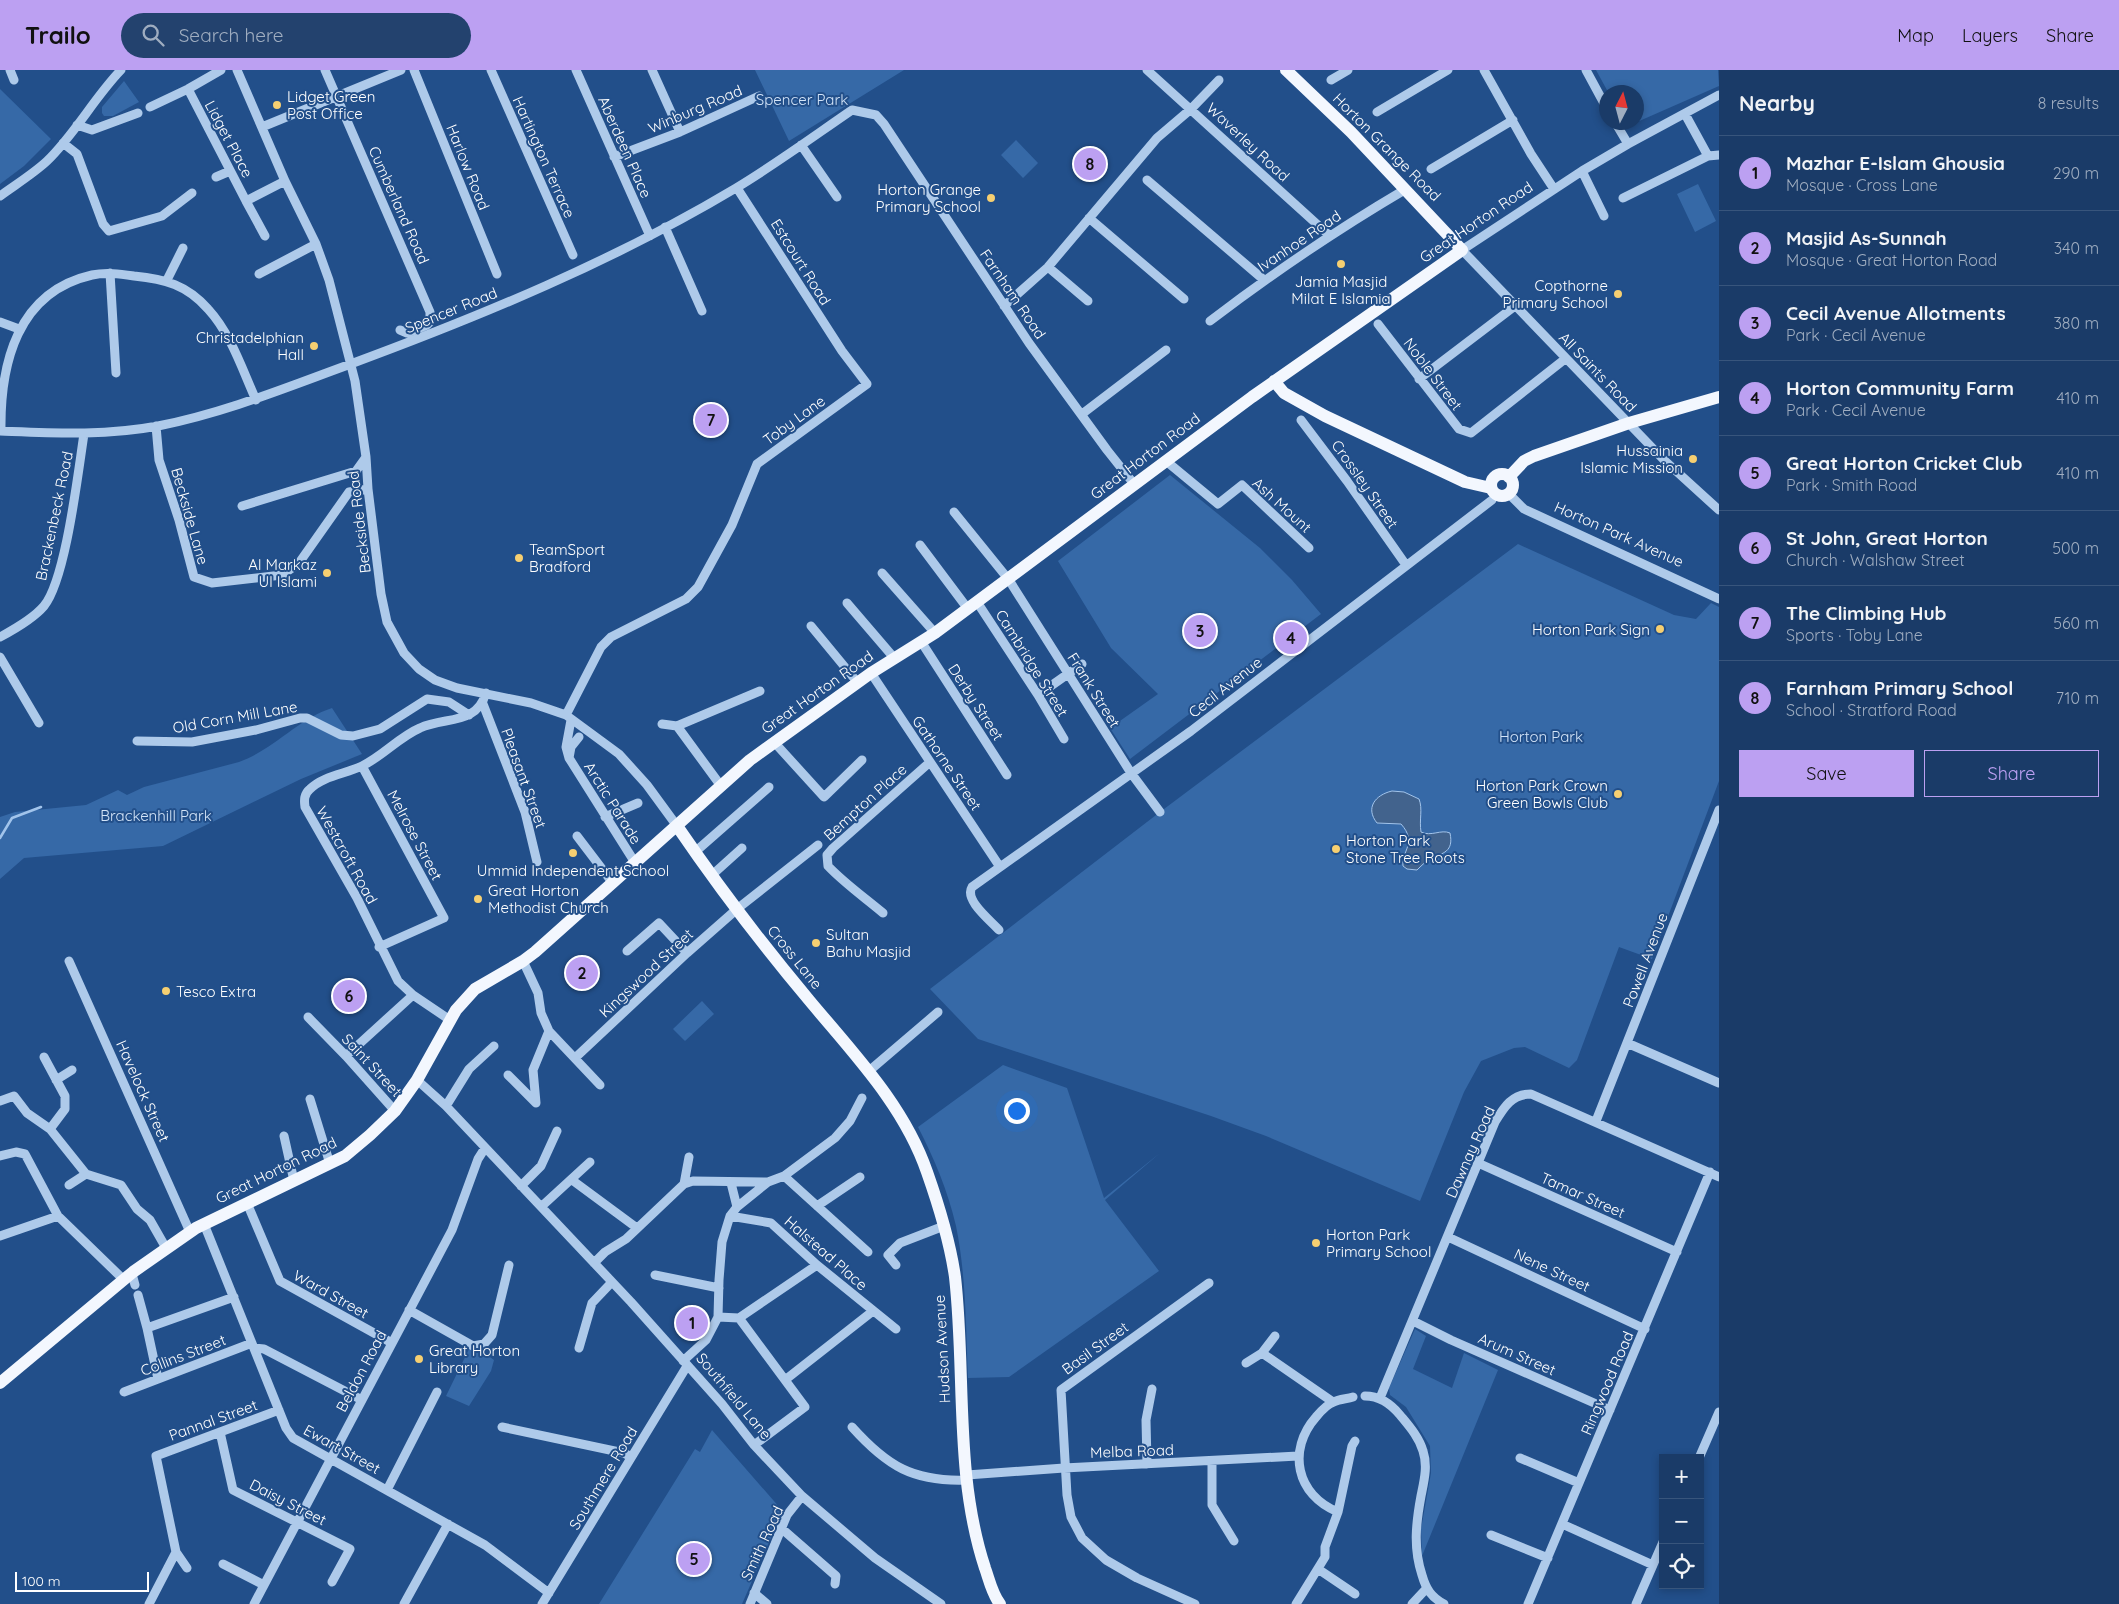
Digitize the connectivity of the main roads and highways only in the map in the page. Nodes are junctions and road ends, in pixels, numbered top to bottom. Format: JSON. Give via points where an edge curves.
{"nodes":[{"id":1,"x":1286,"y":70,"type":"edge"},
{"id":2,"x":1462,"y":250,"type":"joint"},
{"id":3,"x":1292,"y":369,"type":"junction"},
{"id":4,"x":1274,"y":382,"type":"junction"},
{"id":5,"x":1284,"y":393,"type":"junction"},
{"id":6,"x":1719,"y":397,"type":"edge"},
{"id":7,"x":1444,"y":470,"type":"junction"},
{"id":8,"x":1496,"y":476,"type":"junction"},
{"id":9,"x":1509,"y":477,"type":"junction"},
{"id":10,"x":1497,"y":494,"type":"junction"},
{"id":11,"x":677,"y":826,"type":"junction"},
{"id":12,"x":892,"y":1104,"type":"joint"},
{"id":13,"x":0,"y":1383,"type":"edge"},
{"id":14,"x":996,"y":1603,"type":"edge"}],
"edges":[{"from":1,"to":2,"type":"main road","name":"Horton Grange Road","via":[[1406,188]]},
{"from":2,"to":3,"type":"main road","name":"Great Horton Road"},
{"from":3,"to":4,"type":"main road","name":"Great Horton Road"},
{"from":3,"to":5,"type":"main road","via":[[1286,378]]},
{"from":4,"to":5,"type":"main road","name":"Horton Park Avenue"},
{"from":4,"to":11,"type":"main road","name":"Great Horton Road","via":[[922,643],[871,673],[774,742]]},
{"from":5,"to":7,"type":"main road","name":"Horton Park Avenue","via":[[1325,416]]},
{"from":6,"to":9,"type":"main road","via":[[1629,423],[1534,456]]},
{"from":7,"to":8,"type":"main road","name":"Horton Park Avenue"},
{"from":7,"to":10,"type":"main road","name":"Horton Park Avenue"},
{"from":8,"to":9,"type":"main road","via":[[1503,474]]},
{"from":8,"to":10,"type":"main road","via":[[1491,481]]},
{"from":9,"to":10,"type":"main road","via":[[1512,488]]},
{"from":11,"to":12,"type":"main road","name":"Cross Lane","via":[[737,909]]},
{"from":11,"to":13,"type":"main road","name":"Great Horton Road","via":[[522,961],[475,989],[456,1010],[417,1080],[395,1111],[349,1152],[190,1232]]},
{"from":12,"to":14,"type":"main road","name":"Hudson Avenue","via":[[910,1132],[927,1170],[944,1226],[954,1276],[970,1511]]}]}
